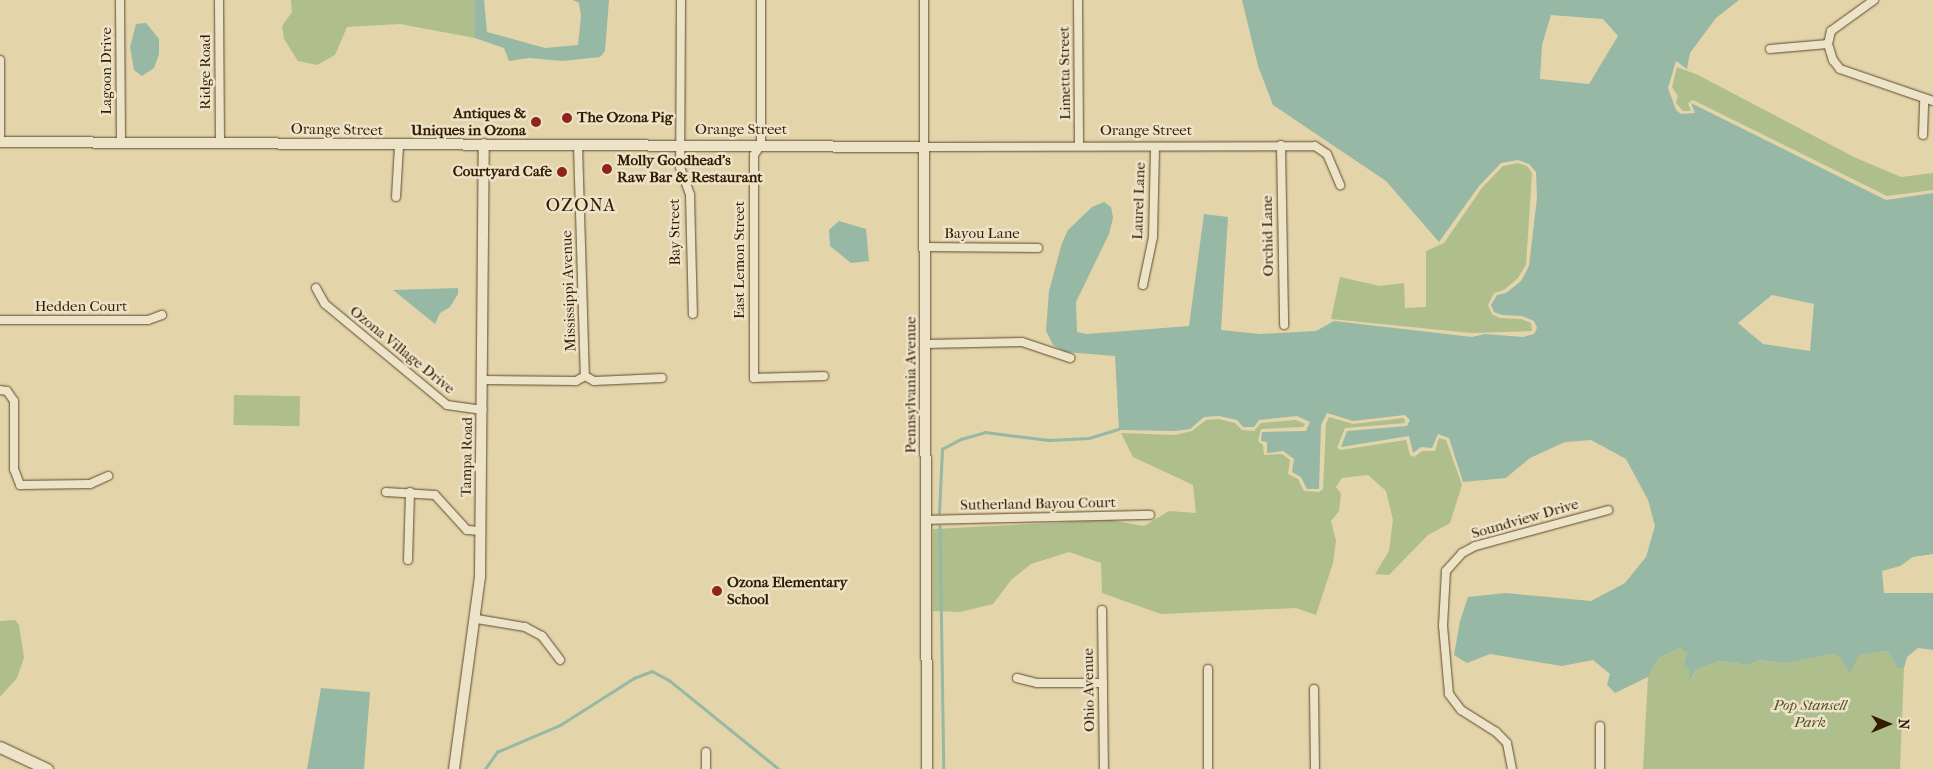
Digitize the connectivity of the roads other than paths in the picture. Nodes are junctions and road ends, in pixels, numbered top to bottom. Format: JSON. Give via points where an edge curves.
{"nodes":[{"id":1,"x":120,"y":0,"type":"edge"},
{"id":2,"x":219,"y":0,"type":"edge"},
{"id":3,"x":681,"y":0,"type":"edge"},
{"id":4,"x":761,"y":0,"type":"edge"},
{"id":5,"x":924,"y":0,"type":"edge"},
{"id":6,"x":1078,"y":0,"type":"edge"},
{"id":7,"x":1874,"y":0,"type":"edge"},
{"id":8,"x":1828,"y":44,"type":"junction"},
{"id":9,"x":1770,"y":49,"type":"dead end"},
{"id":10,"x":0,"y":60,"type":"edge"},
{"id":11,"x":1924,"y":101,"type":"junction"},
{"id":12,"x":1933,"y":102,"type":"edge"},
{"id":13,"x":1923,"y":135,"type":"dead end"},
{"id":14,"x":0,"y":142,"type":"edge"},
{"id":15,"x":121,"y":142,"type":"junction"},
{"id":16,"x":220,"y":143,"type":"junction"},
{"id":17,"x":484,"y":144,"type":"junction"},
{"id":18,"x":578,"y":145,"type":"junction"},
{"id":19,"x":680,"y":145,"type":"junction"},
{"id":20,"x":761,"y":145,"type":"junction"},
{"id":21,"x":1281,"y":145,"type":"junction"},
{"id":22,"x":399,"y":146,"type":"junction"},
{"id":23,"x":1079,"y":146,"type":"junction"},
{"id":24,"x":1155,"y":146,"type":"junction"},
{"id":25,"x":924,"y":147,"type":"junction"},
{"id":26,"x":1340,"y":184,"type":"dead end"},
{"id":27,"x":396,"y":197,"type":"dead end"},
{"id":28,"x":925,"y":247,"type":"junction"},
{"id":29,"x":1038,"y":248,"type":"dead end"},
{"id":30,"x":1143,"y":285,"type":"dead end"},
{"id":31,"x":316,"y":288,"type":"dead end"},
{"id":32,"x":693,"y":314,"type":"dead end"},
{"id":33,"x":162,"y":315,"type":"dead end"},
{"id":34,"x":0,"y":320,"type":"edge"},
{"id":35,"x":1284,"y":325,"type":"dead end"},
{"id":36,"x":925,"y":344,"type":"junction"},
{"id":37,"x":1070,"y":358,"type":"dead end"},
{"id":38,"x":584,"y":376,"type":"junction"},
{"id":39,"x":824,"y":376,"type":"dead end"},
{"id":40,"x":662,"y":378,"type":"dead end"},
{"id":41,"x":483,"y":380,"type":"junction"},
{"id":42,"x":0,"y":390,"type":"edge"},
{"id":43,"x":483,"y":410,"type":"junction"},
{"id":44,"x":108,"y":476,"type":"dead end"},
{"id":45,"x":386,"y":492,"type":"dead end"},
{"id":46,"x":410,"y":492,"type":"junction"},
{"id":47,"x":1608,"y":510,"type":"dead end"},
{"id":48,"x":1150,"y":515,"type":"dead end"},
{"id":49,"x":926,"y":520,"type":"junction"},
{"id":50,"x":481,"y":531,"type":"junction"},
{"id":51,"x":408,"y":560,"type":"dead end"},
{"id":52,"x":1102,"y":610,"type":"dead end"},
{"id":53,"x":477,"y":619,"type":"junction"},
{"id":54,"x":560,"y":660,"type":"dead end"},
{"id":55,"x":1208,"y":669,"type":"dead end"},
{"id":56,"x":1017,"y":678,"type":"dead end"},
{"id":57,"x":1103,"y":683,"type":"junction"},
{"id":58,"x":1314,"y":689,"type":"dead end"},
{"id":59,"x":1600,"y":726,"type":"dead end"},
{"id":60,"x":0,"y":747,"type":"edge"},
{"id":61,"x":706,"y":752,"type":"dead end"},
{"id":62,"x":47,"y":769,"type":"edge"},
{"id":63,"x":454,"y":769,"type":"edge"},
{"id":64,"x":706,"y":769,"type":"edge"},
{"id":65,"x":927,"y":769,"type":"edge"},
{"id":66,"x":1104,"y":769,"type":"edge"},
{"id":67,"x":1208,"y":769,"type":"edge"},
{"id":68,"x":1315,"y":769,"type":"edge"},
{"id":69,"x":1512,"y":769,"type":"edge"},
{"id":70,"x":1600,"y":769,"type":"edge"}],
"edges":[{"from":1,"to":15,"type":"street","name":"Lagoon Drive"},
{"from":2,"to":16,"type":"street","name":"Ridge Road"},
{"from":3,"to":19,"type":"street","name":"Bay Street"},
{"from":4,"to":20,"type":"street","name":"East Lemon Street"},
{"from":5,"to":25,"type":"street","name":"Pennsylvania Avenue"},
{"from":6,"to":23,"type":"street","name":"Limetta Street"},
{"from":7,"to":8,"type":"street","via":[[1838,24],[1831,32]]},
{"from":8,"to":9,"type":"street"},
{"from":8,"to":11,"type":"street","via":[[1840,69]]},
{"from":10,"to":14,"type":"street"},
{"from":11,"to":12,"type":"street"},
{"from":11,"to":13,"type":"street"},
{"from":14,"to":15,"type":"street","name":"Orange Street"},
{"from":15,"to":16,"type":"street","name":"Orange Street"},
{"from":16,"to":22,"type":"street","name":"Orange Street"},
{"from":17,"to":18,"type":"street","name":"Orange Street"},
{"from":17,"to":22,"type":"street","name":"Orange Street"},
{"from":17,"to":41,"type":"street","name":"Tampa Road"},
{"from":18,"to":19,"type":"street","name":"Orange Street"},
{"from":18,"to":38,"type":"street","name":"Mississippi Avenue"},
{"from":19,"to":20,"type":"street","name":"Orange Street"},
{"from":19,"to":32,"type":"street","name":"Bay Street","via":[[680,167],[690,194]]},
{"from":20,"to":25,"type":"street","name":"Orange Street"},
{"from":20,"to":39,"type":"street","name":"East Lemon Street","via":[[754,155],[754,378]]},
{"from":21,"to":24,"type":"street","name":"Orange Street"},
{"from":21,"to":26,"type":"street","name":"Orange Street","via":[[1322,149]]},
{"from":21,"to":35,"type":"street","name":"Orchid Lane"},
{"from":22,"to":27,"type":"street"},
{"from":23,"to":24,"type":"street","name":"Orange Street"},
{"from":23,"to":25,"type":"street","name":"Orange Street"},
{"from":24,"to":30,"type":"street","name":"Laurel Lane","via":[[1153,237]]},
{"from":25,"to":28,"type":"street","name":"Pennsylvania Avenue"},
{"from":28,"to":29,"type":"street","name":"Bayou Lane"},
{"from":28,"to":36,"type":"street","name":"Pennsylvania Avenue"},
{"from":31,"to":43,"type":"street","name":"Ozona Village Drive","via":[[324,304],[447,405]]},
{"from":33,"to":34,"type":"street","name":"Hedden Court","via":[[148,320]]},
{"from":36,"to":37,"type":"street","via":[[1022,342]]},
{"from":36,"to":49,"type":"street","name":"Pennsylvania Avenue"},
{"from":38,"to":40,"type":"street","via":[[594,381]]},
{"from":38,"to":41,"type":"street","via":[[576,380]]},
{"from":41,"to":43,"type":"street","name":"Tampa Road"},
{"from":42,"to":44,"type":"street","via":[[7,392],[14,401],[14,468],[20,485],[90,484]]},
{"from":43,"to":50,"type":"street","name":"Tampa Road"},
{"from":45,"to":46,"type":"street"},
{"from":46,"to":50,"type":"street","via":[[435,495],[467,530]]},
{"from":46,"to":51,"type":"street"},
{"from":47,"to":69,"type":"street","name":"Soundview Drive","via":[[1475,546],[1462,553],[1446,571],[1443,626],[1449,694],[1460,710],[1496,732],[1507,743]]},
{"from":48,"to":49,"type":"street","name":"Sutherland Bayou Court"},
{"from":49,"to":65,"type":"street","name":"Pennsylvania Avenue"},
{"from":50,"to":53,"type":"street","name":"Tampa Road"},
{"from":52,"to":57,"type":"street","name":"Ohio Avenue"},
{"from":53,"to":54,"type":"street","via":[[525,627],[542,636]]},
{"from":53,"to":63,"type":"street","name":"Tampa Road"},
{"from":55,"to":67,"type":"street"},
{"from":56,"to":57,"type":"street","via":[[1037,683]]},
{"from":57,"to":66,"type":"street","name":"Ohio Avenue"},
{"from":58,"to":68,"type":"street"},
{"from":59,"to":70,"type":"street"},
{"from":60,"to":62,"type":"main road"},
{"from":61,"to":64,"type":"street"}]}
